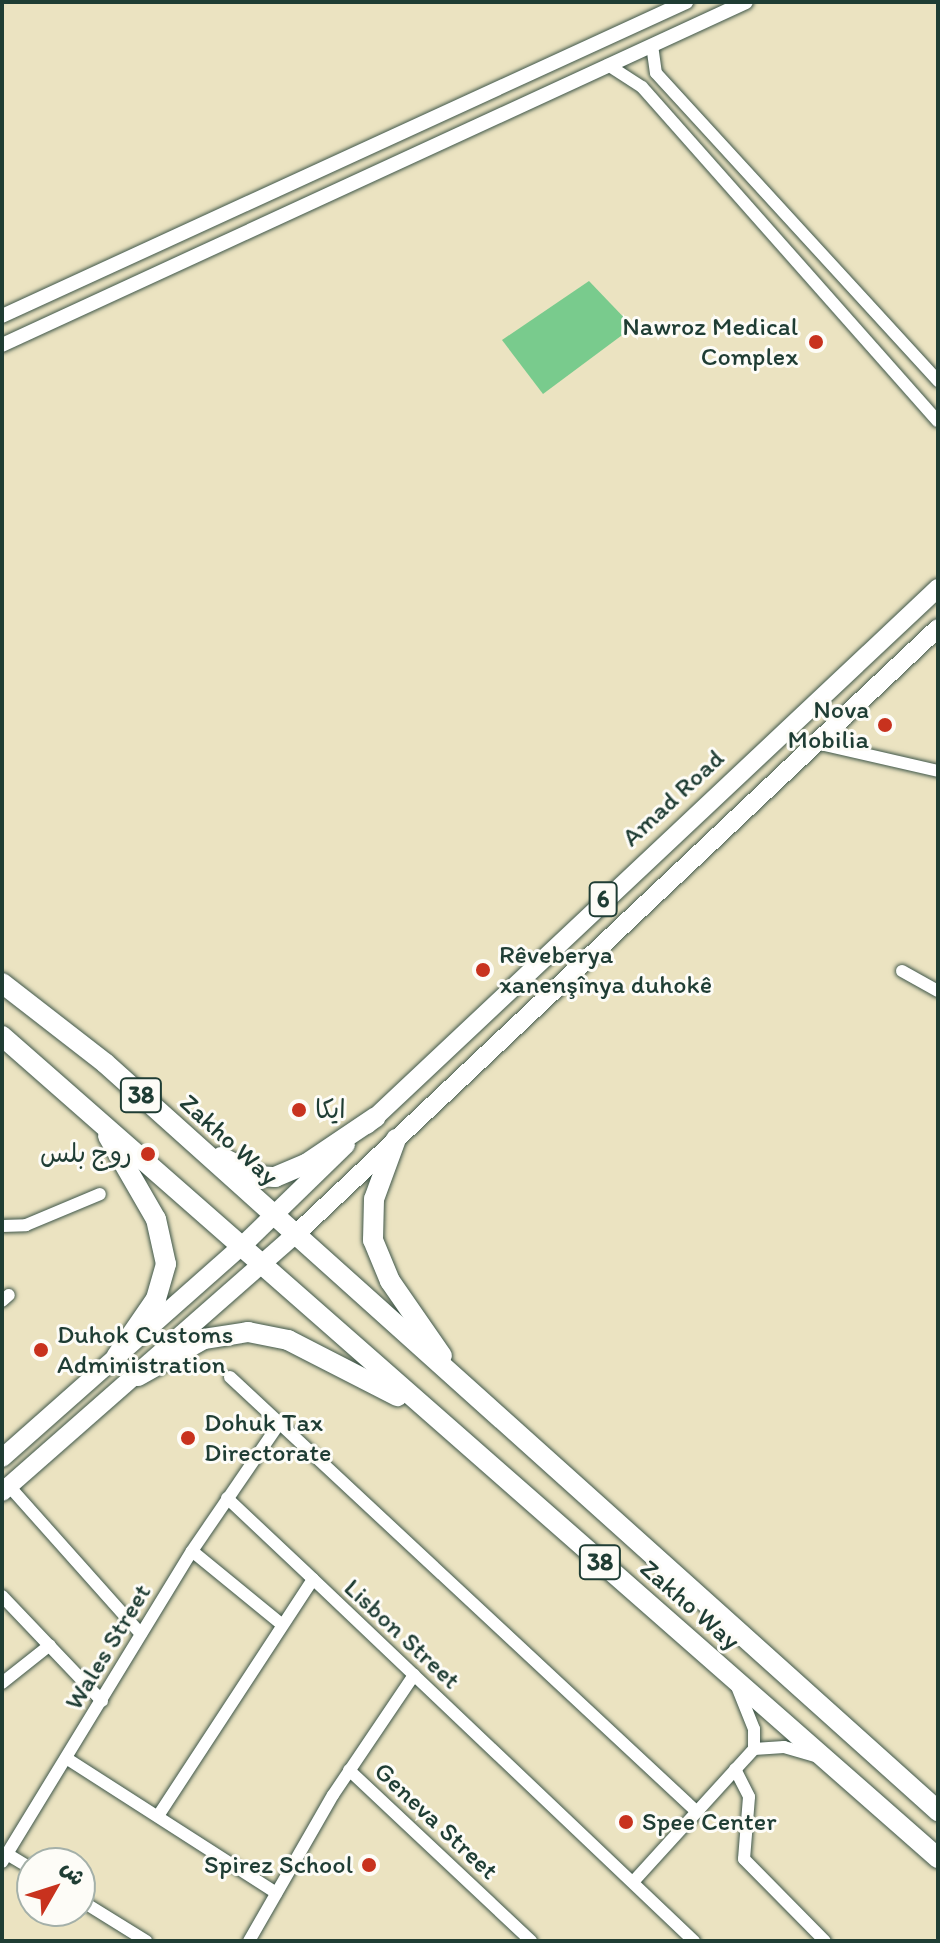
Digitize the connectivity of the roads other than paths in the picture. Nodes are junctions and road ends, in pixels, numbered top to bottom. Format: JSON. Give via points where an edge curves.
{"nodes":[{"id":1,"x":686,"y":2,"type":"edge"},
{"id":2,"x":746,"y":2,"type":"edge"},
{"id":3,"x":652,"y":45,"type":"junction"},
{"id":4,"x":608,"y":65,"type":"junction"},
{"id":5,"x":656,"y":73,"type":"junction"},
{"id":6,"x":527,"y":77,"type":"junction"},
{"id":7,"x":642,"y":87,"type":"junction"},
{"id":8,"x":535,"y":98,"type":"junction"},
{"id":9,"x":291,"y":184,"type":"junction"},
{"id":10,"x":301,"y":206,"type":"junction"},
{"id":11,"x":172,"y":238,"type":"junction"},
{"id":12,"x":184,"y":261,"type":"junction"},
{"id":13,"x":2,"y":316,"type":"edge"},
{"id":14,"x":2,"y":345,"type":"edge"},
{"id":15,"x":938,"y":381,"type":"edge"},
{"id":16,"x":938,"y":421,"type":"edge"},
{"id":17,"x":938,"y":588,"type":"edge"},
{"id":18,"x":938,"y":628,"type":"edge"},
{"id":19,"x":816,"y":743,"type":"junction"},
{"id":20,"x":938,"y":771,"type":"edge"},
{"id":21,"x":902,"y":971,"type":"dead end"},
{"id":22,"x":2,"y":983,"type":"edge"},
{"id":23,"x":938,"y":991,"type":"edge"},
{"id":24,"x":2,"y":1036,"type":"edge"},
{"id":25,"x":85,"y":1104,"type":"junction"},
{"id":26,"x":376,"y":1117,"type":"junction"},
{"id":27,"x":181,"y":1131,"type":"junction"},
{"id":28,"x":396,"y":1139,"type":"junction"},
{"id":29,"x":100,"y":1194,"type":"dead end"},
{"id":30,"x":273,"y":1215,"type":"junction"},
{"id":31,"x":2,"y":1226,"type":"edge"},
{"id":32,"x":295,"y":1235,"type":"junction"},
{"id":33,"x":242,"y":1246,"type":"junction"},
{"id":34,"x":264,"y":1264,"type":"junction"},
{"id":35,"x":116,"y":1357,"type":"junction"},
{"id":36,"x":138,"y":1376,"type":"junction"},
{"id":37,"x":230,"y":1377,"type":"dead end"},
{"id":38,"x":477,"y":1400,"type":"junction"},
{"id":39,"x":279,"y":1424,"type":"junction"},
{"id":40,"x":448,"y":1431,"type":"junction"},
{"id":41,"x":2,"y":1458,"type":"edge"},
{"id":42,"x":6,"y":1489,"type":"edge"},
{"id":43,"x":227,"y":1498,"type":"junction"},
{"id":44,"x":192,"y":1551,"type":"junction"},
{"id":45,"x":313,"y":1579,"type":"junction"},
{"id":46,"x":2,"y":1596,"type":"edge"},
{"id":47,"x":280,"y":1623,"type":"junction"},
{"id":48,"x":141,"y":1634,"type":"junction"},
{"id":49,"x":50,"y":1645,"type":"junction"},
{"id":50,"x":414,"y":1675,"type":"junction"},
{"id":51,"x":732,"y":1676,"type":"junction"},
{"id":52,"x":2,"y":1683,"type":"edge"},
{"id":53,"x":102,"y":1701,"type":"junction"},
{"id":54,"x":754,"y":1749,"type":"junction"},
{"id":55,"x":66,"y":1758,"type":"junction"},
{"id":56,"x":829,"y":1761,"type":"junction"},
{"id":57,"x":735,"y":1769,"type":"junction"},
{"id":58,"x":349,"y":1770,"type":"junction"},
{"id":59,"x":938,"y":1811,"type":"edge"},
{"id":60,"x":697,"y":1812,"type":"junction"},
{"id":61,"x":158,"y":1816,"type":"junction"},
{"id":62,"x":5,"y":1858,"type":"edge"},
{"id":63,"x":938,"y":1858,"type":"edge"},
{"id":64,"x":633,"y":1882,"type":"junction"},
{"id":65,"x":276,"y":1893,"type":"junction"},
{"id":66,"x":96,"y":1910,"type":"edge"},
{"id":67,"x":146,"y":1941,"type":"edge"},
{"id":68,"x":249,"y":1941,"type":"edge"},
{"id":69,"x":531,"y":1941,"type":"edge"},
{"id":70,"x":694,"y":1941,"type":"edge"},
{"id":71,"x":825,"y":1941,"type":"edge"}],
"edges":[{"from":1,"to":6,"type":"street"},
{"from":2,"to":3,"type":"street"},
{"from":3,"to":4,"type":"street"},
{"from":3,"to":5,"type":"street"},
{"from":4,"to":7,"type":"street"},
{"from":4,"to":8,"type":"street"},
{"from":5,"to":7,"type":"street","via":[[646,77]]},
{"from":5,"to":15,"type":"street"},
{"from":6,"to":8,"type":"street"},
{"from":6,"to":9,"type":"street"},
{"from":7,"to":16,"type":"street"},
{"from":8,"to":10,"type":"street"},
{"from":9,"to":10,"type":"street"},
{"from":9,"to":11,"type":"street"},
{"from":10,"to":12,"type":"street"},
{"from":11,"to":12,"type":"street"},
{"from":11,"to":13,"type":"street"},
{"from":12,"to":14,"type":"street"},
{"from":17,"to":26,"type":"main road","name":"Amad Road","number":"6"},
{"from":18,"to":19,"type":"main road","number":"6"},
{"from":19,"to":20,"type":"street"},
{"from":19,"to":28,"type":"main road","number":"6"},
{"from":21,"to":23,"type":"street"},
{"from":22,"to":27,"type":"highway","name":"Zakho Way","number":"38"},
{"from":24,"to":25,"type":"highway","number":"38"},
{"from":25,"to":33,"type":"highway","number":"38"},
{"from":25,"to":35,"type":"highway","via":[[144,1192],[164,1245],[162,1283]]},
{"from":26,"to":27,"type":"highway","via":[[306,1164],[275,1177],[237,1166]]},
{"from":26,"to":30,"type":"main road","name":"Amad Road","number":"6"},
{"from":27,"to":30,"type":"highway","name":"Zakho Way","number":"38"},
{"from":28,"to":32,"type":"main road","number":"6"},
{"from":28,"to":38,"type":"highway","via":[[374,1199],[373,1240],[409,1311]]},
{"from":29,"to":31,"type":"street","via":[[26,1225]]},
{"from":30,"to":32,"type":"highway","number":"38"},
{"from":30,"to":33,"type":"main road","name":"Amad Road"},
{"from":32,"to":34,"type":"main road"},
{"from":32,"to":38,"type":"highway","name":"Zakho Way","number":"38"},
{"from":33,"to":34,"type":"highway","number":"38"},
{"from":33,"to":35,"type":"main road","name":"Amad Road"},
{"from":34,"to":36,"type":"main road"},
{"from":34,"to":40,"type":"highway","name":"Zakho Way","number":"38"},
{"from":35,"to":41,"type":"main road","name":"Amad Road"},
{"from":36,"to":40,"type":"highway","via":[[204,1339],[248,1332],[269,1335],[355,1371]]},
{"from":36,"to":42,"type":"main road"},
{"from":37,"to":39,"type":"street"},
{"from":38,"to":59,"type":"highway","name":"Zakho Way","number":"38"},
{"from":39,"to":43,"type":"street","name":"Wales Street"},
{"from":39,"to":60,"type":"street"},
{"from":40,"to":51,"type":"highway","name":"Zakho Way","number":"38"},
{"from":42,"to":48,"type":"street"},
{"from":43,"to":44,"type":"street","name":"Wales Street"},
{"from":43,"to":45,"type":"street"},
{"from":44,"to":47,"type":"street"},
{"from":44,"to":48,"type":"street","name":"Wales Street"},
{"from":45,"to":47,"type":"street","name":"Lisbon Street"},
{"from":45,"to":50,"type":"street","name":"Lisbon Street"},
{"from":46,"to":49,"type":"street"},
{"from":47,"to":61,"type":"street","name":"Lisbon Street"},
{"from":48,"to":53,"type":"street","name":"Wales Street"},
{"from":49,"to":52,"type":"street"},
{"from":49,"to":53,"type":"street"},
{"from":50,"to":58,"type":"street"},
{"from":50,"to":64,"type":"street","name":"Lisbon Street"},
{"from":51,"to":54,"type":"street","via":[[754,1729]]},
{"from":51,"to":56,"type":"highway","name":"Zakho Way","number":"38"},
{"from":53,"to":55,"type":"street","name":"Wales Street"},
{"from":54,"to":56,"type":"street","via":[[784,1747]]},
{"from":54,"to":57,"type":"street"},
{"from":55,"to":61,"type":"street"},
{"from":55,"to":62,"type":"street","name":"Wales Street"},
{"from":56,"to":63,"type":"highway","name":"Zakho Way","number":"38"},
{"from":57,"to":60,"type":"street"},
{"from":57,"to":71,"type":"street","via":[[749,1797],[744,1859]]},
{"from":58,"to":65,"type":"street","name":"Geneva Street"},
{"from":58,"to":69,"type":"street","name":"Geneva Street"},
{"from":60,"to":64,"type":"street"},
{"from":61,"to":65,"type":"street"},
{"from":64,"to":70,"type":"street","name":"Lisbon Street"},
{"from":65,"to":68,"type":"street","name":"Geneva Street"},
{"from":66,"to":67,"type":"street"}]}
